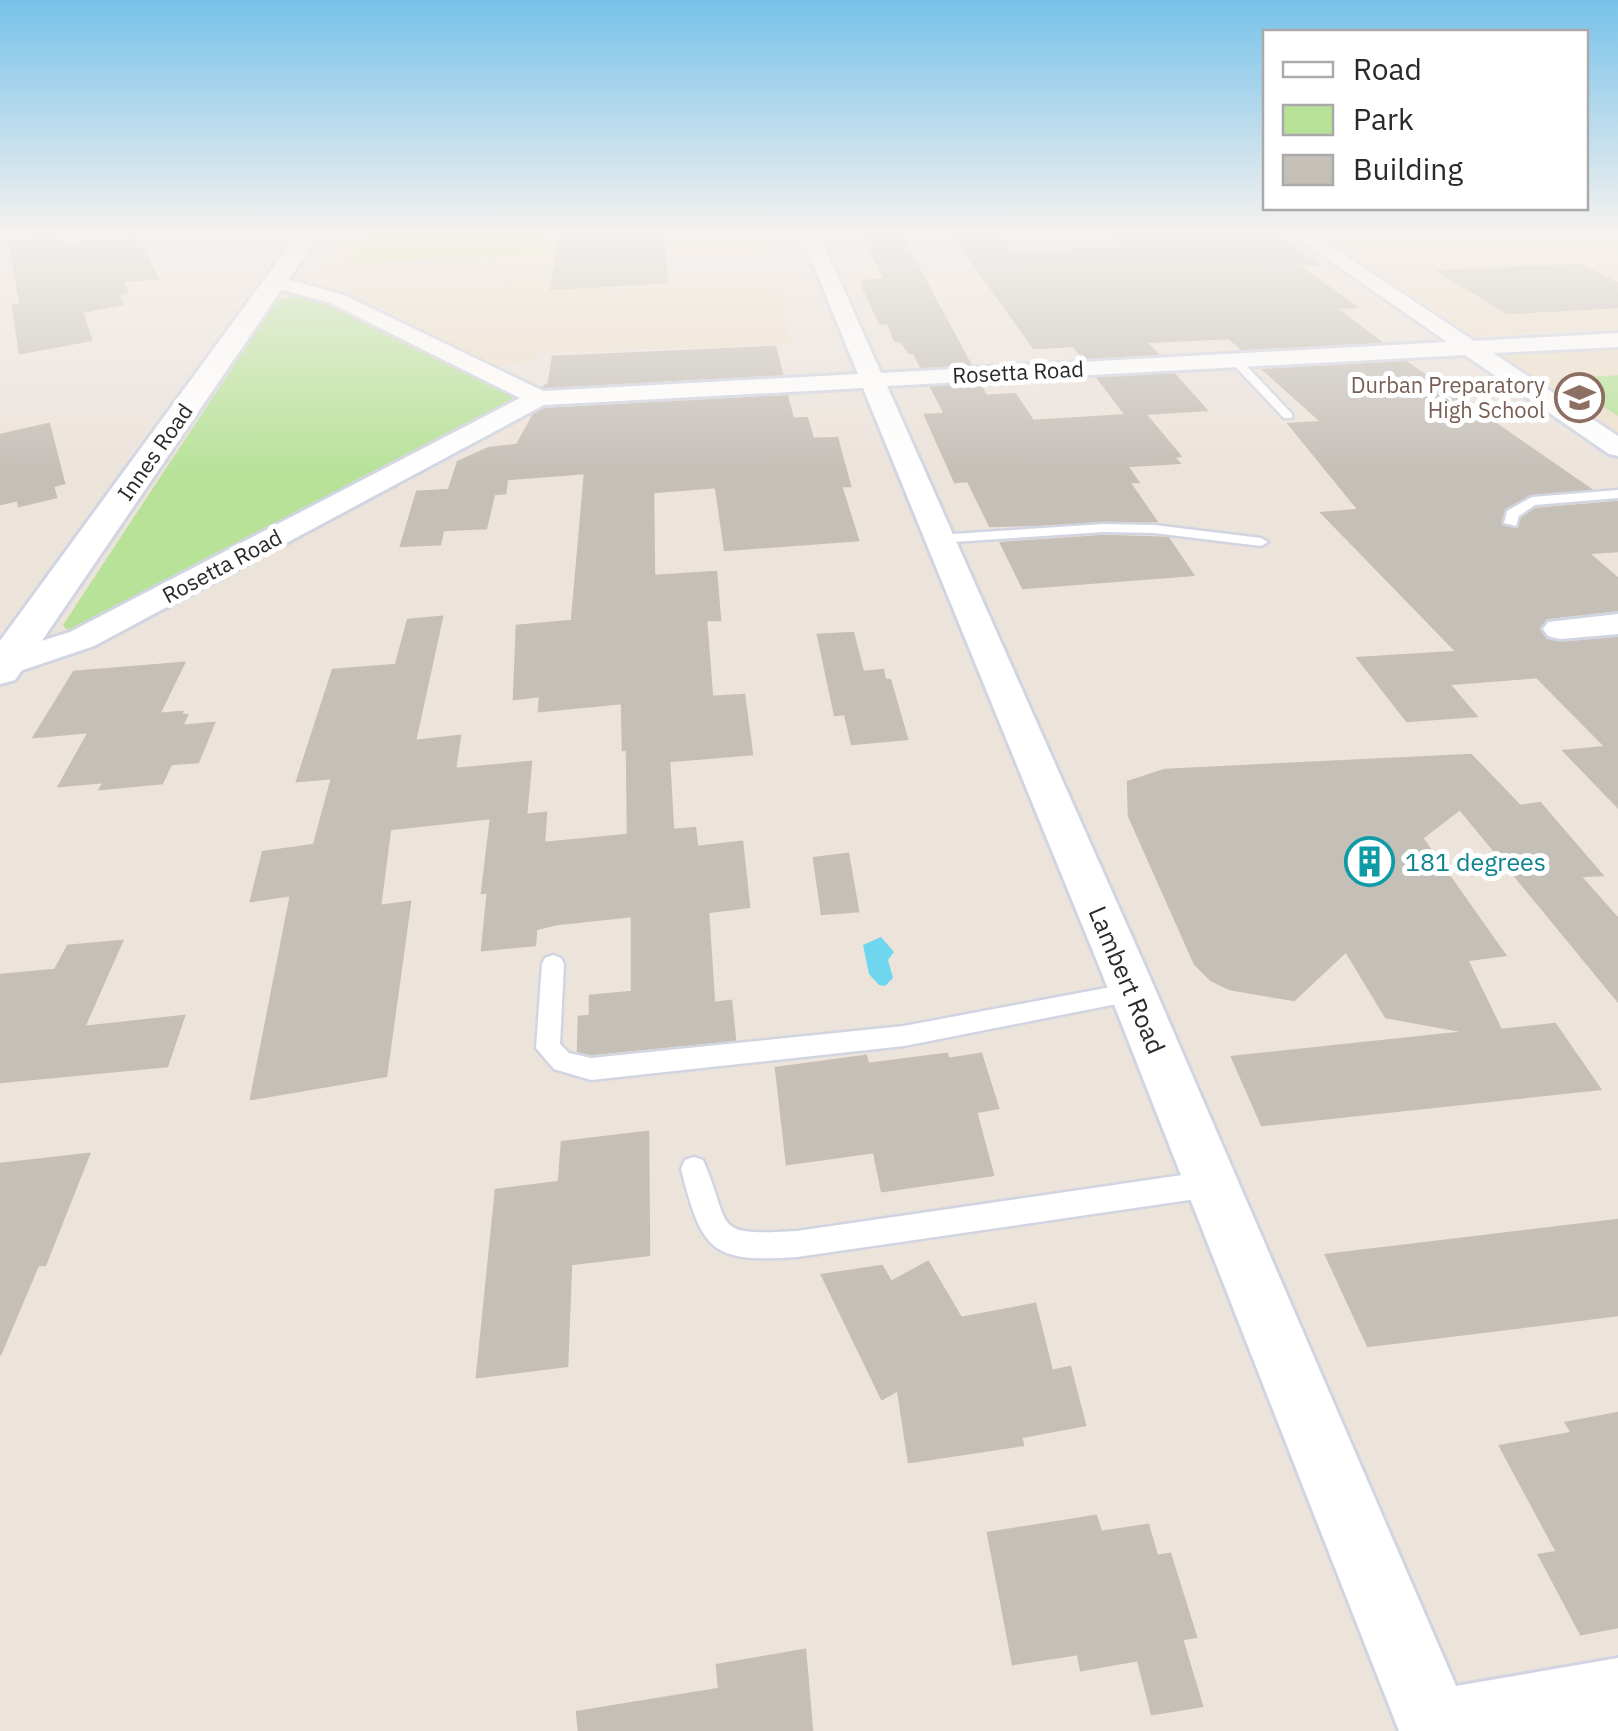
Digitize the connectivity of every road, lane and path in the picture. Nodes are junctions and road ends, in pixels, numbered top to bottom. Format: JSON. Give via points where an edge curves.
{"nodes":[{"id":1,"x":252,"y":313,"type":"edge"},
{"id":2,"x":366,"y":313,"type":"edge"},
{"id":3,"x":842,"y":313,"type":"edge"},
{"id":4,"x":1414,"y":313,"type":"edge"},
{"id":5,"x":1618,"y":340,"type":"edge"},
{"id":6,"x":1465,"y":348,"type":"junction"},
{"id":7,"x":1235,"y":360,"type":"junction"},
{"id":8,"x":870,"y":380,"type":"junction"},
{"id":9,"x":539,"y":398,"type":"junction"},
{"id":10,"x":1288,"y":416,"type":"dead end"},
{"id":11,"x":1618,"y":448,"type":"edge"},
{"id":12,"x":1618,"y":494,"type":"edge"},
{"id":13,"x":1512,"y":523,"type":"dead end"},
{"id":14,"x":938,"y":540,"type":"junction"},
{"id":15,"x":1261,"y":542,"type":"dead end"},
{"id":16,"x":1618,"y":624,"type":"edge"},
{"id":17,"x":1560,"y":629,"type":"dead end"},
{"id":18,"x":2,"y":668,"type":"edge"},
{"id":19,"x":553,"y":964,"type":"dead end"},
{"id":20,"x":1132,"y":992,"type":"junction"},
{"id":21,"x":694,"y":1169,"type":"dead end"},
{"id":22,"x":1212,"y":1184,"type":"junction"},
{"id":23,"x":1618,"y":1696,"type":"edge"},
{"id":24,"x":1436,"y":1729,"type":"edge"}],
"edges":[{"from":1,"to":18,"type":"street","name":"Innes Road"},
{"from":2,"to":9,"type":"street","name":"Rosetta Road"},
{"from":3,"to":8,"type":"street","name":"Lambert Road"},
{"from":4,"to":6,"type":"street"},
{"from":5,"to":6,"type":"street","name":"Rosetta Road"},
{"from":6,"to":7,"type":"street","name":"Rosetta Road"},
{"from":6,"to":11,"type":"street"},
{"from":7,"to":8,"type":"street","name":"Rosetta Road"},
{"from":7,"to":10,"type":"lane"},
{"from":8,"to":9,"type":"street","name":"Rosetta Road"},
{"from":8,"to":14,"type":"street","name":"Lambert Road"},
{"from":9,"to":18,"type":"street","name":"Rosetta Road","via":[[100,630]]},
{"from":12,"to":13,"type":"lane","via":[[1532,501],[1512,514]]},
{"from":14,"to":15,"type":"lane","via":[[1104,528]]},
{"from":14,"to":20,"type":"street","name":"Lambert Road"},
{"from":16,"to":17,"type":"street"},
{"from":19,"to":20,"type":"lane","via":[[548,1048],[562,1062],[590,1069],[904,1036]]},
{"from":20,"to":22,"type":"street","name":"Lambert Road"},
{"from":21,"to":22,"type":"lane","via":[[708,1226],[750,1247]]},
{"from":22,"to":24,"type":"street","name":"Lambert Road"},
{"from":23,"to":24,"type":"street"}]}
